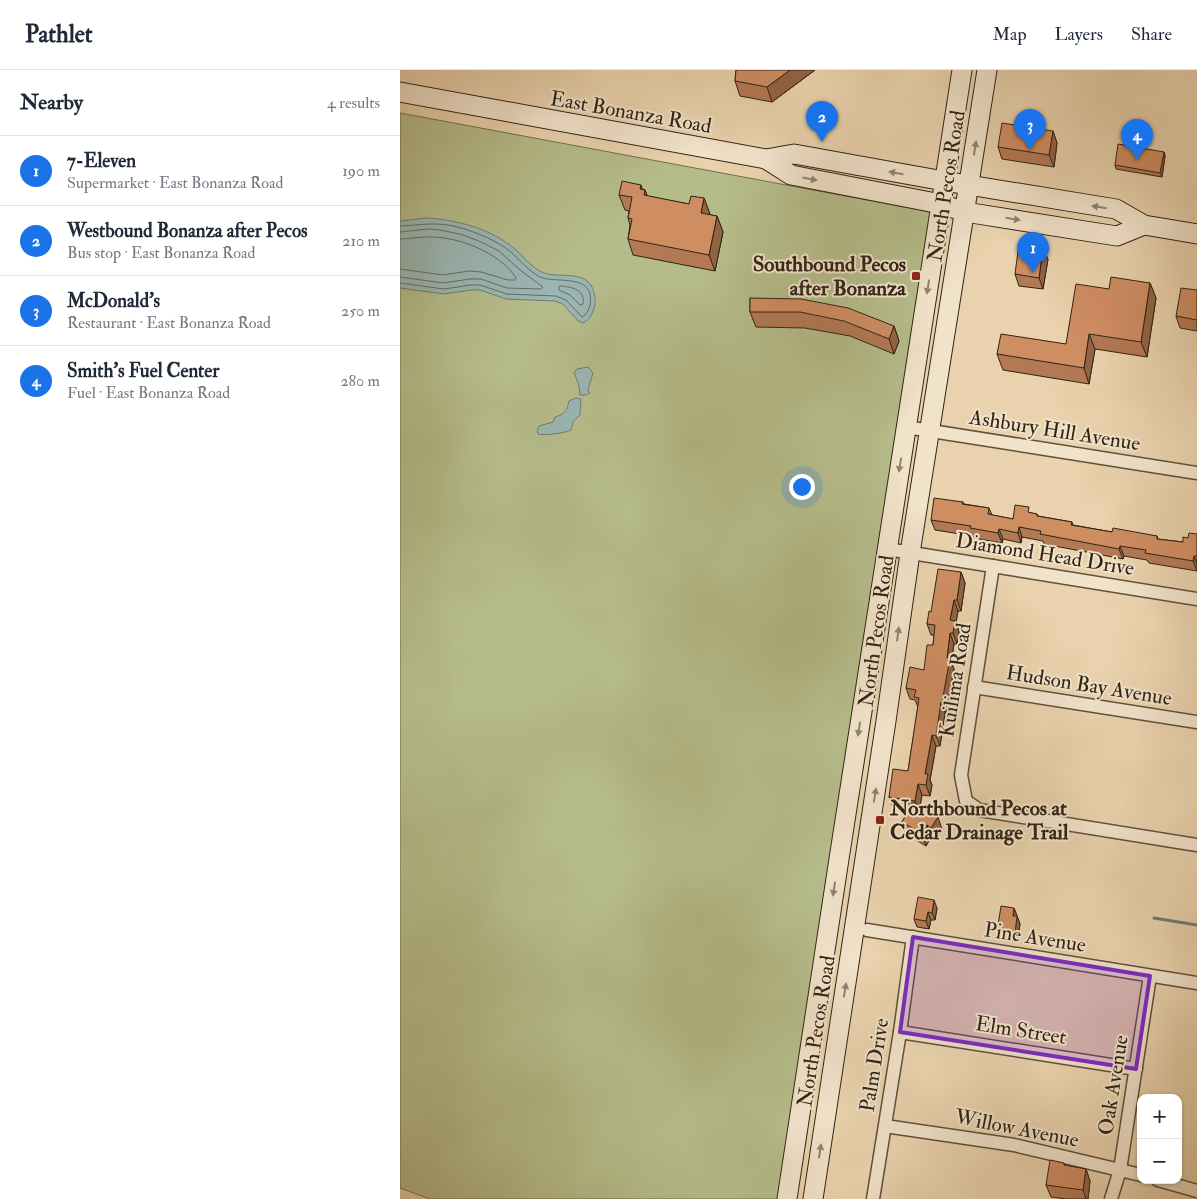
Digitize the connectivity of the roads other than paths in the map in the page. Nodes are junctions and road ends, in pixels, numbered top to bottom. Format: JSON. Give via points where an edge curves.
{"nodes":[{"id":1,"x":974,"y":70,"type":"edge"},
{"id":2,"x":987,"y":70,"type":"edge"},
{"id":3,"x":960,"y":78,"type":"edge"},
{"id":4,"x":400,"y":92,"type":"edge"},
{"id":5,"x":766,"y":159,"type":"junction"},
{"id":6,"x":944,"y":181,"type":"junction"},
{"id":7,"x":969,"y":185,"type":"junction"},
{"id":8,"x":941,"y":204,"type":"junction"},
{"id":9,"x":965,"y":212,"type":"junction"},
{"id":10,"x":1144,"y":225,"type":"junction"},
{"id":11,"x":1197,"y":234,"type":"edge"},
{"id":12,"x":906,"y":427,"type":"junction"},
{"id":13,"x":930,"y":431,"type":"junction"},
{"id":14,"x":1197,"y":473,"type":"edge"},
{"id":15,"x":887,"y":549,"type":"junction"},
{"id":16,"x":910,"y":553,"type":"junction"},
{"id":17,"x":993,"y":566,"type":"junction"},
{"id":18,"x":1197,"y":599,"type":"edge"},
{"id":19,"x":974,"y":687,"type":"junction"},
{"id":20,"x":1197,"y":722,"type":"edge"},
{"id":21,"x":1197,"y":845,"type":"edge"},
{"id":22,"x":867,"y":930,"type":"dead end"},
{"id":23,"x":913,"y":937,"type":"junction"},
{"id":24,"x":1150,"y":976,"type":"junction"},
{"id":25,"x":1197,"y":983,"type":"edge"},
{"id":26,"x":900,"y":1032,"type":"junction"},
{"id":27,"x":1136,"y":1068,"type":"junction"},
{"id":28,"x":885,"y":1126,"type":"junction"},
{"id":29,"x":1120,"y":1170,"type":"junction"},
{"id":30,"x":1137,"y":1175,"type":"edge"},
{"id":31,"x":1172,"y":1184,"type":"edge"},
{"id":32,"x":1197,"y":1191,"type":"edge"},
{"id":33,"x":788,"y":1199,"type":"edge"},
{"id":34,"x":813,"y":1199,"type":"edge"},
{"id":35,"x":873,"y":1199,"type":"edge"},
{"id":36,"x":1111,"y":1199,"type":"edge"}],
"edges":[{"from":1,"to":3,"type":"main road","via":[[974,76]]},
{"from":7,"to":2,"type":"main road","name":"North Pecos Road","one_way":true},
{"from":3,"to":6,"type":"main road","name":"North Pecos Road"},
{"from":4,"to":5,"type":"main road","name":"East Bonanza Road"},
{"from":6,"to":5,"type":"main road","name":"East Bonanza Road","one_way":true,"via":[[794,154]]},
{"from":5,"to":8,"type":"main road","name":"East Bonanza Road","one_way":true,"via":[[791,175]]},
{"from":6,"to":7,"type":"main road","name":"East Bonanza Road"},
{"from":6,"to":8,"type":"main road","name":"North Pecos Road"},
{"from":7,"to":9,"type":"main road","name":"North Pecos Road"},
{"from":10,"to":7,"type":"main road","name":"East Bonanza Road","one_way":true,"via":[[1116,209]]},
{"from":8,"to":9,"type":"main road","name":"East Bonanza Road"},
{"from":8,"to":12,"type":"main road","name":"North Pecos Road","one_way":true},
{"from":9,"to":10,"type":"main road","name":"East Bonanza Road","one_way":true,"via":[[1117,236]]},
{"from":9,"to":13,"type":"main road","name":"North Pecos Road"},
{"from":10,"to":11,"type":"main road","name":"East Bonanza Road"},
{"from":12,"to":13,"type":"street","name":"Ashbury Hill Avenue"},
{"from":12,"to":15,"type":"main road","name":"North Pecos Road","one_way":true},
{"from":13,"to":14,"type":"street","name":"Ashbury Hill Avenue"},
{"from":13,"to":16,"type":"main road","name":"North Pecos Road"},
{"from":15,"to":16,"type":"street","name":"Diamond Head Drive"},
{"from":15,"to":33,"type":"main road","name":"North Pecos Road","one_way":true},
{"from":16,"to":17,"type":"street","name":"Diamond Head Drive"},
{"from":34,"to":16,"type":"main road","name":"North Pecos Road","one_way":true},
{"from":17,"to":18,"type":"street","name":"Diamond Head Drive"},
{"from":17,"to":19,"type":"street","name":"Kuilima Road"},
{"from":19,"to":20,"type":"street","name":"Hudson Bay Avenue"},
{"from":19,"to":21,"type":"street","name":"Kuilima Road","via":[[961,775],[966,800],[979,810]]},
{"from":22,"to":23,"type":"street","name":"Pine Avenue"},
{"from":23,"to":24,"type":"street","name":"Pine Avenue"},
{"from":23,"to":26,"type":"street","name":"Palm Drive"},
{"from":24,"to":25,"type":"street","name":"Pine Avenue"},
{"from":24,"to":27,"type":"street","name":"Oak Avenue"},
{"from":26,"to":27,"type":"street","name":"Elm Street"},
{"from":26,"to":28,"type":"street","name":"Palm Drive"},
{"from":27,"to":29,"type":"street","name":"Oak Avenue"},
{"from":28,"to":29,"type":"street","name":"Willow Avenue","via":[[1014,1145]]},
{"from":28,"to":35,"type":"street","name":"Palm Drive"},
{"from":29,"to":30,"type":"street","name":"Willow Avenue"},
{"from":29,"to":36,"type":"street","name":"Oak Avenue"},
{"from":31,"to":32,"type":"street"}]}
